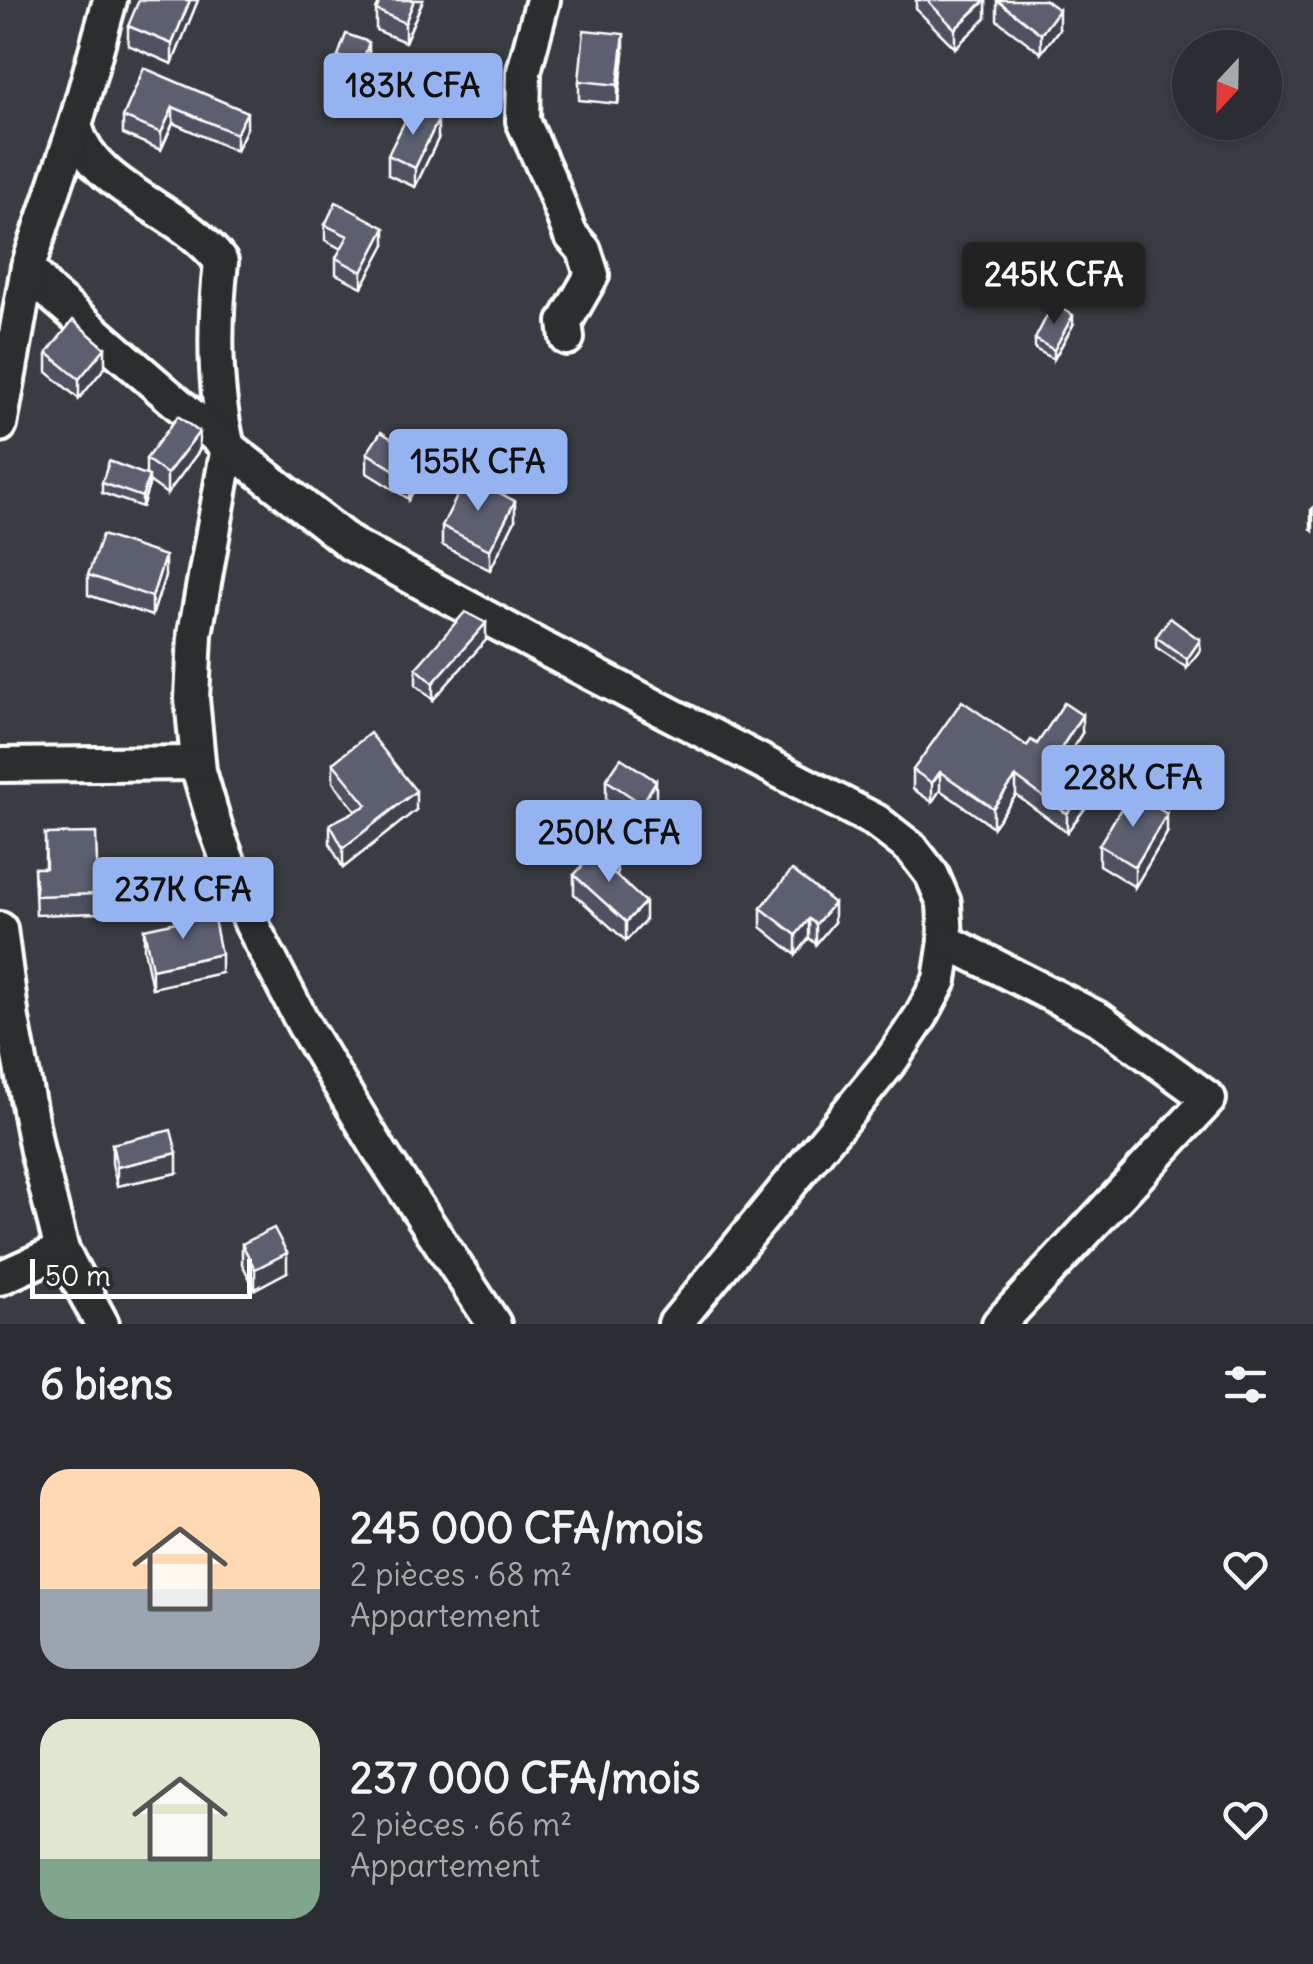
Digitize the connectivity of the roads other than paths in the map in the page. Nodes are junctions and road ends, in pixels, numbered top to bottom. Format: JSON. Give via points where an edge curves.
{"nodes":[{"id":1,"x":110,"y":0,"type":"edge"},
{"id":2,"x":543,"y":0,"type":"edge"},
{"id":3,"x":75,"y":126,"type":"junction"},
{"id":4,"x":28,"y":266,"type":"junction"},
{"id":5,"x":567,"y":338,"type":"dead end"},
{"id":6,"x":0,"y":425,"type":"edge"},
{"id":7,"x":228,"y":447,"type":"junction"},
{"id":8,"x":198,"y":763,"type":"junction"},
{"id":9,"x":0,"y":766,"type":"edge"},
{"id":10,"x":0,"y":929,"type":"edge"},
{"id":11,"x":946,"y":941,"type":"junction"},
{"id":12,"x":62,"y":1250,"type":"junction"},
{"id":13,"x":0,"y":1278,"type":"edge"},
{"id":14,"x":102,"y":1324,"type":"edge"},
{"id":15,"x":494,"y":1324,"type":"edge"},
{"id":16,"x":675,"y":1324,"type":"edge"},
{"id":17,"x":999,"y":1324,"type":"edge"}],
"edges":[{"from":1,"to":3,"type":"street"},
{"from":2,"to":5,"type":"street","via":[[524,70],[524,120],[592,275],[565,322]]},
{"from":3,"to":4,"type":"street"},
{"from":3,"to":7,"type":"street","via":[[86,152],[120,186],[201,238],[221,262],[215,330]]},
{"from":4,"to":6,"type":"street"},
{"from":4,"to":7,"type":"street","via":[[50,293]]},
{"from":7,"to":8,"type":"street","via":[[195,634]]},
{"from":7,"to":11,"type":"street","via":[[351,544],[876,821],[932,875],[944,903]]},
{"from":8,"to":9,"type":"street"},
{"from":8,"to":15,"type":"street","via":[[250,923],[379,1150]]},
{"from":10,"to":12,"type":"street","via":[[36,1150]]},
{"from":11,"to":16,"type":"street","via":[[940,980],[892,1060]]},
{"from":11,"to":17,"type":"street","via":[[1099,1019],[1209,1099]]},
{"from":12,"to":13,"type":"street"},
{"from":12,"to":14,"type":"street"}]}
